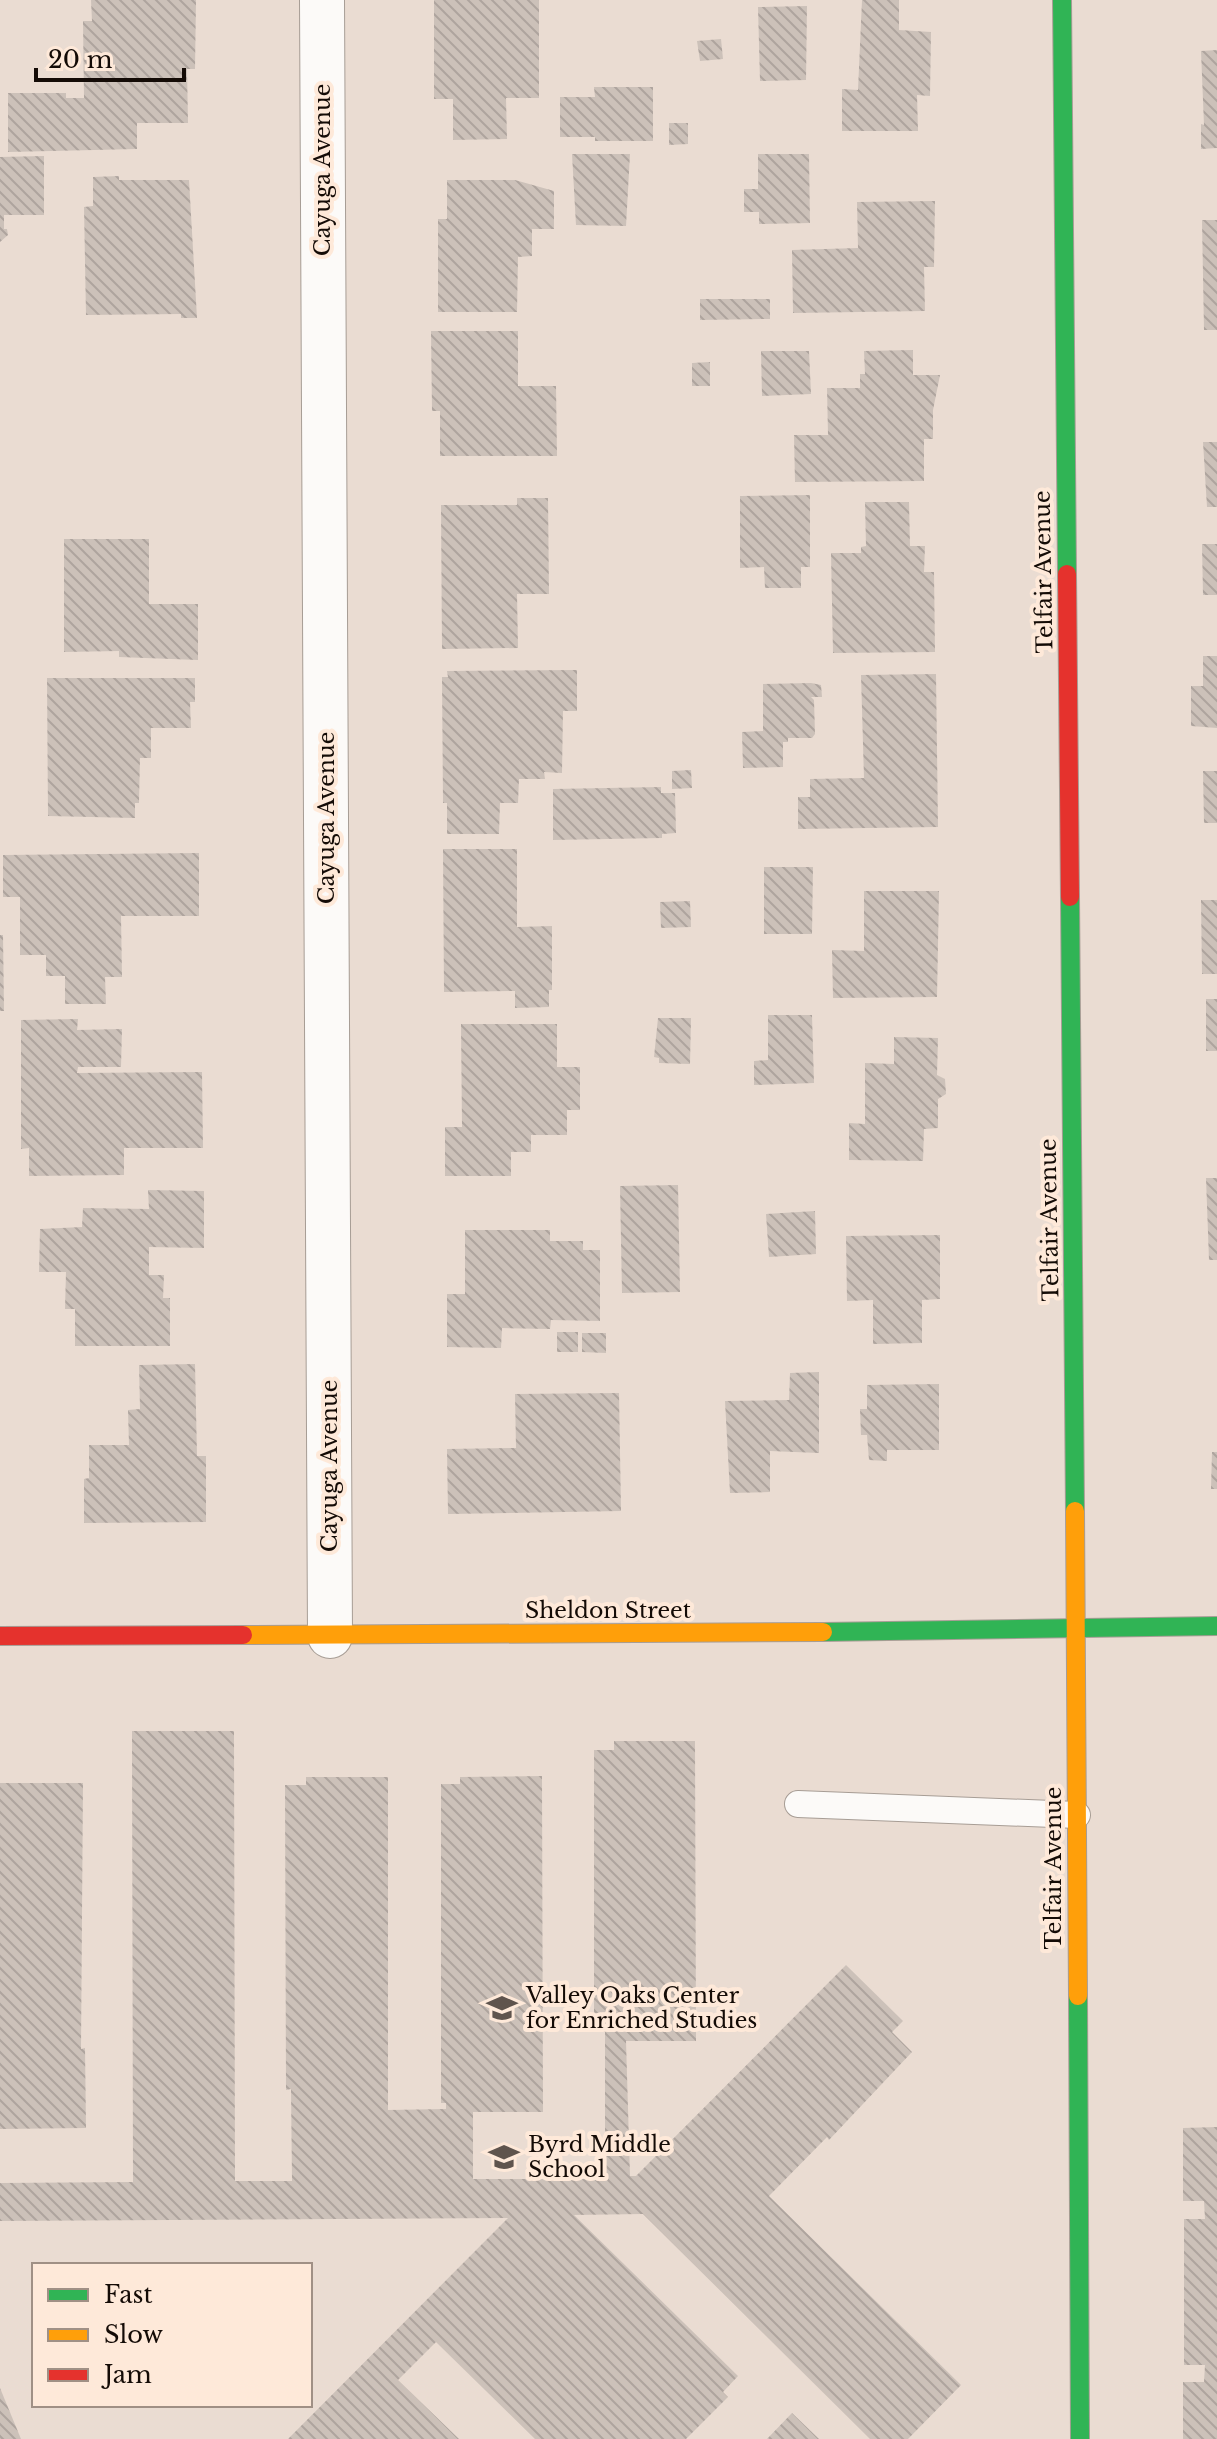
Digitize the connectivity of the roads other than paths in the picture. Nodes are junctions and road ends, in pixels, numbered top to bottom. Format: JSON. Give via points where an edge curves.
{"nodes":[{"id":1,"x":322,"y":0,"type":"edge"},
{"id":2,"x":1062,"y":0,"type":"edge"},
{"id":3,"x":1217,"y":1626,"type":"edge"},
{"id":4,"x":1077,"y":1627,"type":"junction"},
{"id":5,"x":0,"y":1636,"type":"edge"},
{"id":6,"x":330,"y":1636,"type":"junction"},
{"id":7,"x":798,"y":1804,"type":"dead end"},
{"id":8,"x":1077,"y":1815,"type":"junction"},
{"id":9,"x":1080,"y":2439,"type":"edge"}],
"edges":[{"from":1,"to":6,"type":"street","name":"Cayuga Avenue"},
{"from":2,"to":4,"type":"street","name":"Telfair Avenue"},
{"from":3,"to":4,"type":"street","name":"Sheldon Street"},
{"from":4,"to":6,"type":"street","name":"Sheldon Street"},
{"from":4,"to":8,"type":"street","name":"Telfair Avenue"},
{"from":5,"to":6,"type":"street","name":"Sheldon Street"},
{"from":7,"to":8,"type":"lane"},
{"from":8,"to":9,"type":"street","name":"Telfair Avenue"}]}
